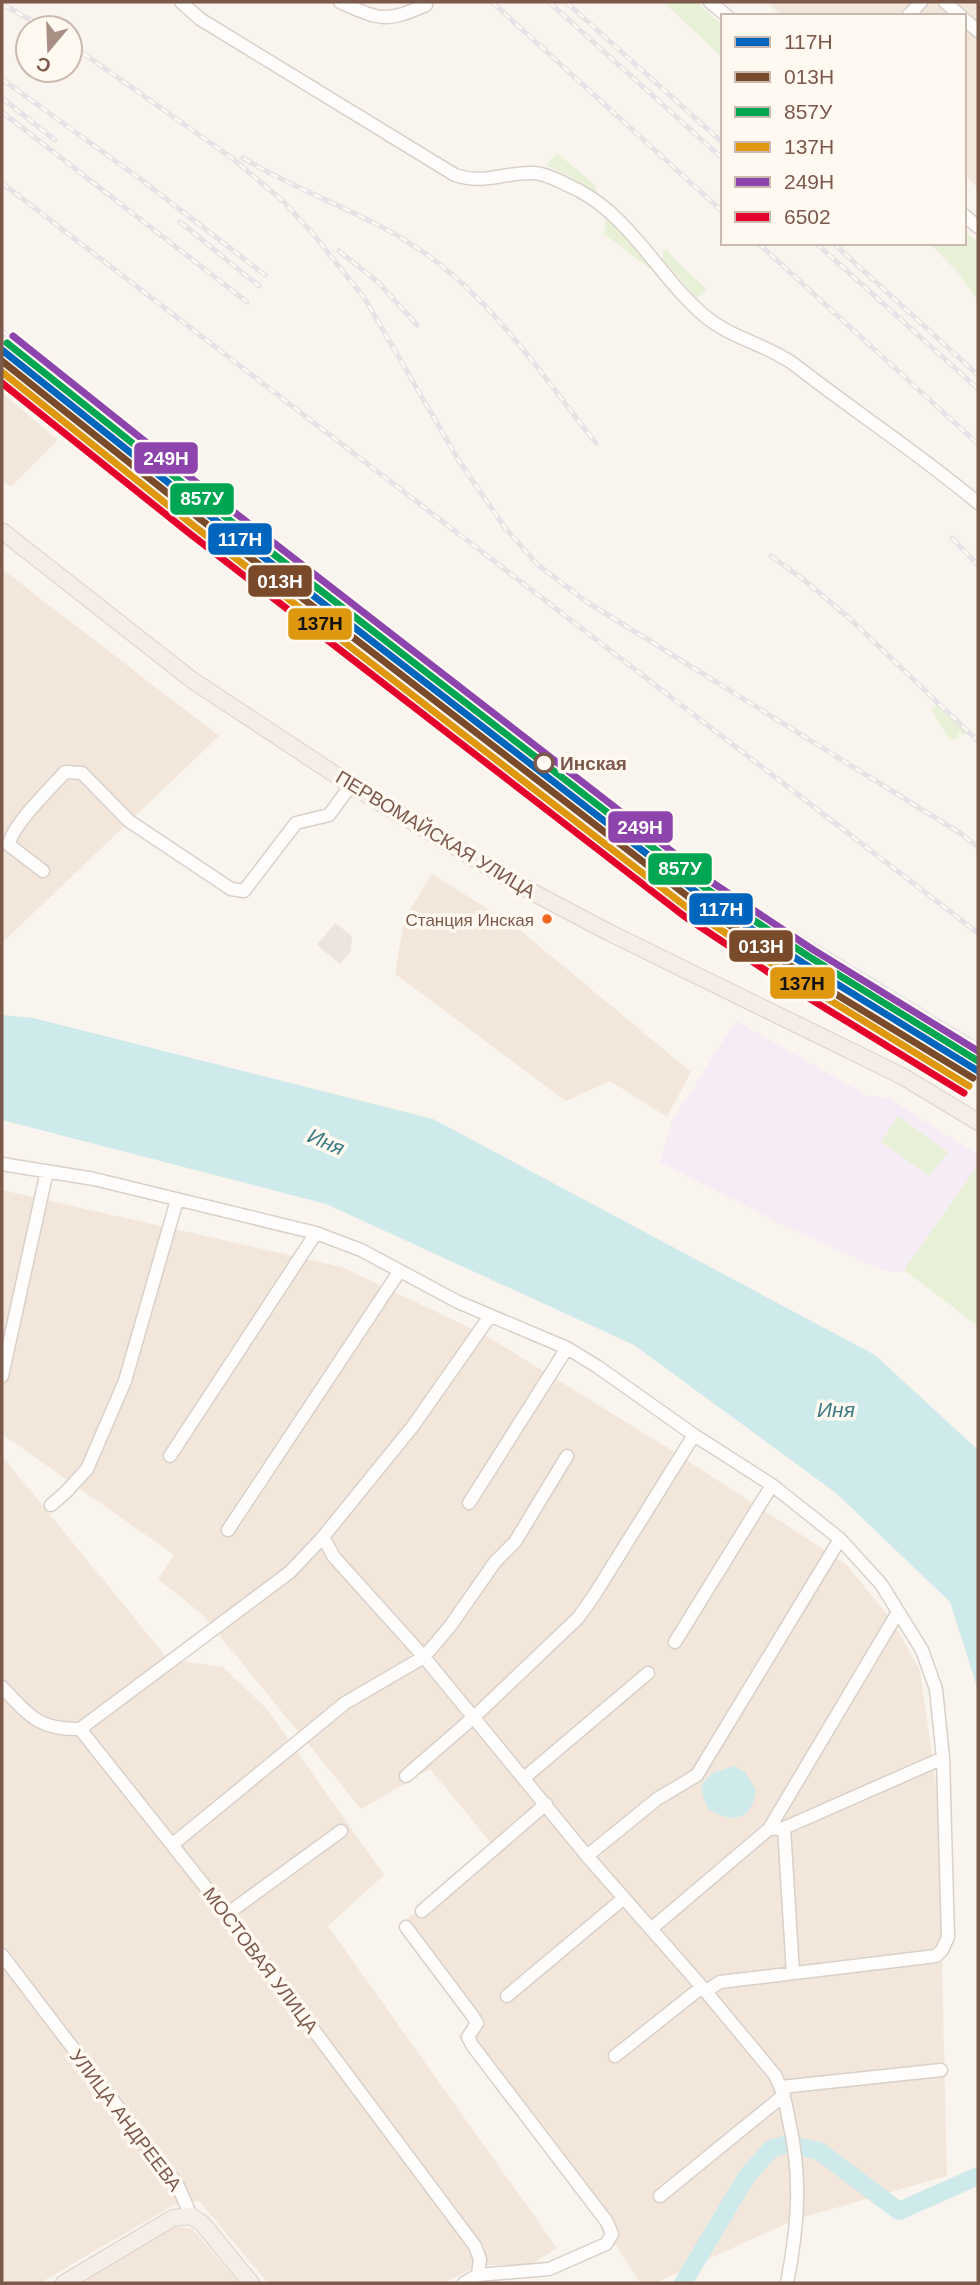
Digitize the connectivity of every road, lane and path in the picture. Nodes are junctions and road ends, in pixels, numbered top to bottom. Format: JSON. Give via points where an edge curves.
{"nodes":[{"id":1,"x":181,"y":2,"type":"edge"},
{"id":2,"x":340,"y":2,"type":"edge"},
{"id":3,"x":710,"y":2,"type":"edge"},
{"id":4,"x":946,"y":2,"type":"edge"},
{"id":5,"x":426,"y":5,"type":"dead end"},
{"id":6,"x":725,"y":14,"type":"edge"},
{"id":7,"x":960,"y":14,"type":"edge"},
{"id":8,"x":978,"y":503,"type":"edge"},
{"id":9,"x":2,"y":531,"type":"edge"},
{"id":10,"x":351,"y":785,"type":"junction"},
{"id":11,"x":43,"y":871,"type":"dead end"},
{"id":12,"x":978,"y":1122,"type":"edge"},
{"id":13,"x":2,"y":1164,"type":"edge"},
{"id":14,"x":47,"y":1171,"type":"junction"},
{"id":15,"x":177,"y":1200,"type":"junction"},
{"id":16,"x":316,"y":1233,"type":"junction"},
{"id":17,"x":399,"y":1272,"type":"junction"},
{"id":18,"x":490,"y":1316,"type":"junction"},
{"id":19,"x":567,"y":1348,"type":"junction"},
{"id":20,"x":2,"y":1376,"type":"edge"},
{"id":21,"x":694,"y":1435,"type":"junction"},
{"id":22,"x":170,"y":1456,"type":"dead end"},
{"id":23,"x":567,"y":1456,"type":"dead end"},
{"id":24,"x":772,"y":1485,"type":"junction"},
{"id":25,"x":469,"y":1503,"type":"dead end"},
{"id":26,"x":51,"y":1505,"type":"dead end"},
{"id":27,"x":228,"y":1530,"type":"dead end"},
{"id":28,"x":323,"y":1537,"type":"junction"},
{"id":29,"x":840,"y":1539,"type":"junction"},
{"id":30,"x":898,"y":1612,"type":"junction"},
{"id":31,"x":675,"y":1642,"type":"dead end"},
{"id":32,"x":424,"y":1657,"type":"junction"},
{"id":33,"x":648,"y":1673,"type":"dead end"},
{"id":34,"x":2,"y":1687,"type":"edge"},
{"id":35,"x":474,"y":1717,"type":"junction"},
{"id":36,"x":80,"y":1729,"type":"junction"},
{"id":37,"x":943,"y":1758,"type":"junction"},
{"id":38,"x":406,"y":1776,"type":"dead end"},
{"id":39,"x":524,"y":1778,"type":"junction"},
{"id":40,"x":546,"y":1804,"type":"junction"},
{"id":41,"x":784,"y":1828,"type":"junction"},
{"id":42,"x":769,"y":1829,"type":"junction"},
{"id":43,"x":341,"y":1831,"type":"dead end"},
{"id":44,"x":173,"y":1844,"type":"junction"},
{"id":45,"x":587,"y":1856,"type":"junction"},
{"id":46,"x":624,"y":1898,"type":"junction"},
{"id":47,"x":422,"y":1911,"type":"dead end"},
{"id":48,"x":227,"y":1914,"type":"junction"},
{"id":49,"x":406,"y":1927,"type":"dead end"},
{"id":50,"x":651,"y":1929,"type":"junction"},
{"id":51,"x":2,"y":1955,"type":"edge"},
{"id":52,"x":793,"y":1973,"type":"junction"},
{"id":53,"x":704,"y":1989,"type":"junction"},
{"id":54,"x":507,"y":1996,"type":"dead end"},
{"id":55,"x":615,"y":2056,"type":"dead end"},
{"id":56,"x":941,"y":2070,"type":"dead end"},
{"id":57,"x":783,"y":2091,"type":"junction"},
{"id":58,"x":660,"y":2196,"type":"dead end"},
{"id":59,"x":191,"y":2216,"type":"junction"},
{"id":60,"x":478,"y":2275,"type":"junction"},
{"id":61,"x":64,"y":2283,"type":"edge"},
{"id":62,"x":251,"y":2283,"type":"edge"},
{"id":63,"x":464,"y":2283,"type":"edge"},
{"id":64,"x":787,"y":2283,"type":"edge"}],
"edges":[{"from":1,"to":8,"type":"street","via":[[200,19],[455,175],[471,181],[536,173],[580,191],[614,215],[706,317],[796,366]]},
{"from":2,"to":5,"type":"street","via":[[378,18]]},
{"from":3,"to":6,"type":"street"},
{"from":4,"to":7,"type":"street"},
{"from":9,"to":10,"type":"main road","name":"ПЕРВОМАЙСКАЯ УЛИЦА","via":[[192,680]]},
{"from":10,"to":11,"type":"street","via":[[328,815],[296,823],[244,891],[231,889],[129,821],[82,773],[65,772],[9,841]]},
{"from":10,"to":12,"type":"main road","name":"ПЕРВОМАЙСКАЯ УЛИЦА","via":[[521,886],[902,1076]]},
{"from":13,"to":14,"type":"street"},
{"from":14,"to":15,"type":"street"},
{"from":14,"to":20,"type":"street"},
{"from":15,"to":16,"type":"street"},
{"from":15,"to":26,"type":"street","via":[[125,1381],[87,1469]]},
{"from":16,"to":17,"type":"street","via":[[361,1250]]},
{"from":16,"to":22,"type":"street"},
{"from":17,"to":18,"type":"street"},
{"from":17,"to":27,"type":"street"},
{"from":18,"to":19,"type":"street"},
{"from":18,"to":28,"type":"street","via":[[413,1426]]},
{"from":19,"to":21,"type":"street"},
{"from":19,"to":25,"type":"street"},
{"from":21,"to":24,"type":"street"},
{"from":21,"to":35,"type":"street","via":[[578,1618]]},
{"from":23,"to":32,"type":"street","via":[[515,1542]]},
{"from":24,"to":29,"type":"street"},
{"from":24,"to":31,"type":"street"},
{"from":28,"to":32,"type":"street","via":[[334,1557]]},
{"from":28,"to":36,"type":"street","via":[[290,1572]]},
{"from":29,"to":30,"type":"street","via":[[881,1584]]},
{"from":29,"to":45,"type":"street","via":[[697,1775],[657,1799]]},
{"from":30,"to":37,"type":"street","via":[[922,1650],[936,1689]]},
{"from":30,"to":42,"type":"street"},
{"from":32,"to":35,"type":"street"},
{"from":32,"to":44,"type":"street","via":[[345,1703]]},
{"from":33,"to":39,"type":"street"},
{"from":34,"to":36,"type":"street","via":[[46,1725]]},
{"from":35,"to":38,"type":"street"},
{"from":35,"to":39,"type":"street"},
{"from":36,"to":44,"type":"street","name":"МОСТОВАЯ УЛИЦА"},
{"from":37,"to":41,"type":"street"},
{"from":37,"to":52,"type":"street","via":[[948,1937],[942,1950],[936,1956]]},
{"from":39,"to":40,"type":"street"},
{"from":40,"to":45,"type":"street"},
{"from":40,"to":47,"type":"street"},
{"from":41,"to":42,"type":"street"},
{"from":41,"to":52,"type":"street"},
{"from":42,"to":50,"type":"street"},
{"from":43,"to":48,"type":"street"},
{"from":44,"to":48,"type":"street","name":"МОСТОВАЯ УЛИЦА"},
{"from":45,"to":46,"type":"street"},
{"from":46,"to":50,"type":"street"},
{"from":46,"to":54,"type":"street"},
{"from":48,"to":60,"type":"street","name":"МОСТОВАЯ УЛИЦА","via":[[475,2246],[480,2259]]},
{"from":49,"to":60,"type":"street","via":[[477,2023],[468,2037],[472,2045],[612,2234],[606,2244],[549,2269]]},
{"from":50,"to":53,"type":"street"},
{"from":51,"to":59,"type":"street","name":"УЛИЦА АНДРЕЕВА","via":[[178,2186]]},
{"from":52,"to":53,"type":"street","via":[[720,1982]]},
{"from":53,"to":55,"type":"street"},
{"from":53,"to":57,"type":"street"},
{"from":56,"to":57,"type":"street"},
{"from":57,"to":58,"type":"street"},
{"from":57,"to":64,"type":"street","via":[[799,2184]]},
{"from":59,"to":61,"type":"main road","via":[[173,2218],[147,2231]]},
{"from":59,"to":62,"type":"main road","name":"УЛИЦА АНДРЕЕВА","via":[[202,2223]]},
{"from":60,"to":63,"type":"street"}]}
